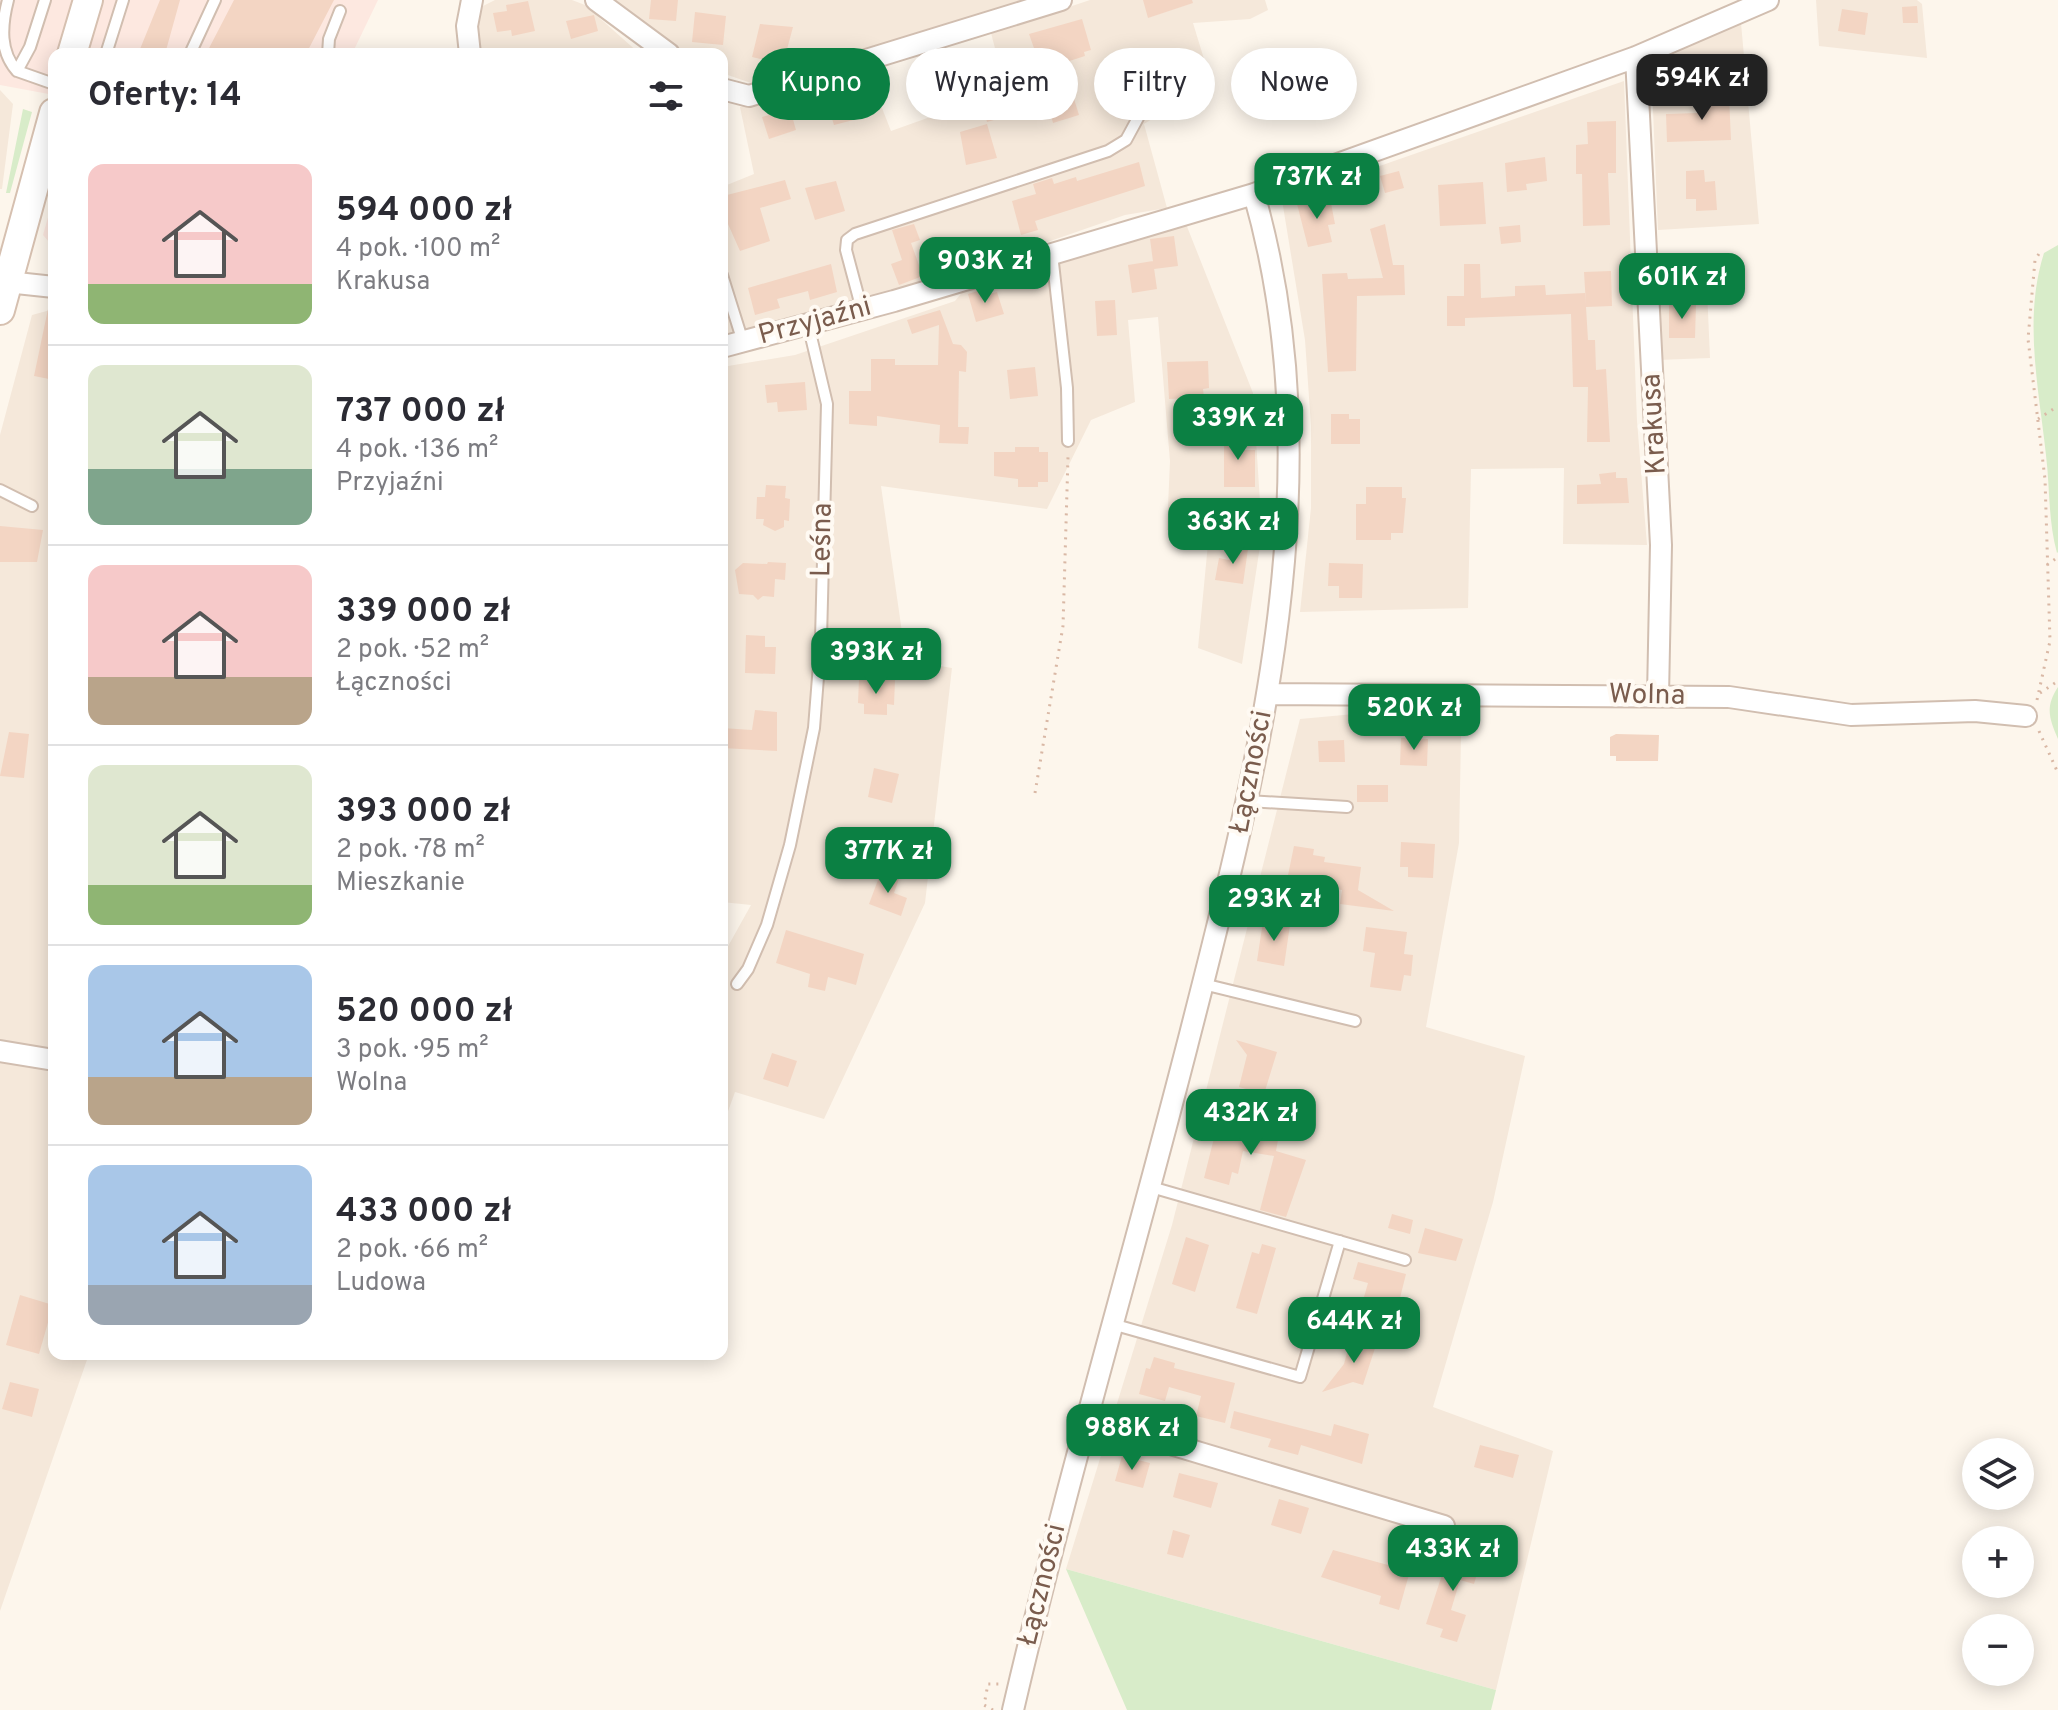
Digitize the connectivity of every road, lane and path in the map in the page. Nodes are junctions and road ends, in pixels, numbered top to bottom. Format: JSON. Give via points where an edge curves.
{"nodes":[{"id":1,"x":8,"y":0,"type":"edge"},
{"id":2,"x":45,"y":0,"type":"edge"},
{"id":3,"x":88,"y":0,"type":"edge"},
{"id":4,"x":123,"y":0,"type":"edge"},
{"id":5,"x":215,"y":0,"type":"edge"},
{"id":6,"x":472,"y":0,"type":"edge"},
{"id":7,"x":596,"y":0,"type":"edge"},
{"id":8,"x":1061,"y":0,"type":"edge"},
{"id":9,"x":1768,"y":0,"type":"edge"},
{"id":10,"x":340,"y":11,"type":"dead end"},
{"id":11,"x":74,"y":48,"type":"edge"},
{"id":12,"x":108,"y":48,"type":"edge"},
{"id":13,"x":193,"y":48,"type":"edge"},
{"id":14,"x":328,"y":48,"type":"edge"},
{"id":15,"x":469,"y":48,"type":"edge"},
{"id":16,"x":661,"y":48,"type":"edge"},
{"id":17,"x":1636,"y":57,"type":"junction"},
{"id":18,"x":17,"y":71,"type":"junction"},
{"id":19,"x":48,"y":82,"type":"edge"},
{"id":20,"x":728,"y":91,"type":"edge"},
{"id":21,"x":1137,"y":120,"type":"edge"},
{"id":22,"x":48,"y":135,"type":"edge"},
{"id":23,"x":1254,"y":194,"type":"junction"},
{"id":24,"x":2042,"y":249,"type":"dead end"},
{"id":25,"x":1052,"y":254,"type":"junction"},
{"id":26,"x":7,"y":282,"type":"junction"},
{"id":27,"x":48,"y":283,"type":"edge"},
{"id":28,"x":728,"y":294,"type":"edge"},
{"id":29,"x":0,"y":310,"type":"edge"},
{"id":30,"x":862,"y":310,"type":"junction"},
{"id":31,"x":808,"y":324,"type":"junction"},
{"id":32,"x":743,"y":342,"type":"junction"},
{"id":33,"x":728,"y":346,"type":"edge"},
{"id":34,"x":2058,"y":406,"type":"edge"},
{"id":35,"x":2038,"y":419,"type":"junction"},
{"id":36,"x":1068,"y":441,"type":"joint"},
{"id":37,"x":0,"y":490,"type":"edge"},
{"id":38,"x":32,"y":506,"type":"dead end"},
{"id":39,"x":2058,"y":557,"type":"edge"},
{"id":40,"x":2047,"y":565,"type":"junction"},
{"id":41,"x":2058,"y":681,"type":"edge"},
{"id":42,"x":2040,"y":693,"type":"junction"},
{"id":43,"x":1267,"y":694,"type":"junction"},
{"id":44,"x":1658,"y":696,"type":"junction"},
{"id":45,"x":2026,"y":716,"type":"junction"},
{"id":46,"x":2058,"y":773,"type":"edge"},
{"id":47,"x":1035,"y":793,"type":"dead end"},
{"id":48,"x":1248,"y":801,"type":"junction"},
{"id":49,"x":1347,"y":807,"type":"dead end"},
{"id":50,"x":737,"y":984,"type":"dead end"},
{"id":51,"x":1203,"y":984,"type":"junction"},
{"id":52,"x":1355,"y":1021,"type":"dead end"},
{"id":53,"x":0,"y":1051,"type":"edge"},
{"id":54,"x":48,"y":1059,"type":"edge"},
{"id":55,"x":1151,"y":1187,"type":"junction"},
{"id":56,"x":1340,"y":1241,"type":"junction"},
{"id":57,"x":1405,"y":1260,"type":"dead end"},
{"id":58,"x":1110,"y":1323,"type":"junction"},
{"id":59,"x":1087,"y":1419,"type":"junction"},
{"id":60,"x":1444,"y":1526,"type":"dead end"},
{"id":61,"x":1004,"y":1682,"type":"dead end"},
{"id":62,"x":993,"y":1710,"type":"edge"},
{"id":63,"x":1013,"y":1710,"type":"edge"}],
"edges":[{"from":1,"to":18,"type":"lane","via":[[1,46],[4,60]]},
{"from":2,"to":18,"type":"lane"},
{"from":3,"to":11,"type":"main road"},
{"from":4,"to":12,"type":"lane"},
{"from":5,"to":13,"type":"lane"},
{"from":6,"to":15,"type":"street"},
{"from":7,"to":16,"type":"street"},
{"from":8,"to":20,"type":"street","via":[[749,96]]},
{"from":9,"to":17,"type":"street","name":"Przyjaźni"},
{"from":10,"to":14,"type":"lane"},
{"from":17,"to":23,"type":"street","name":"Przyjaźni"},
{"from":17,"to":44,"type":"street","name":"Krakusa","via":[[1661,545]]},
{"from":18,"to":19,"type":"lane"},
{"from":21,"to":30,"type":"lane","via":[[1126,140],[1108,151],[855,234],[847,240],[846,250]]},
{"from":22,"to":26,"type":"main road"},
{"from":23,"to":25,"type":"street","name":"Przyjaźni"},
{"from":23,"to":43,"type":"street","name":"Łączności","via":[[1267,240],[1286,359],[1290,508]]},
{"from":24,"to":35,"type":"path","via":[[2035,260],[2028,339]]},
{"from":25,"to":30,"type":"street","name":"Przyjaźni"},
{"from":25,"to":36,"type":"lane"},
{"from":26,"to":27,"type":"street"},
{"from":26,"to":29,"type":"main road"},
{"from":28,"to":32,"type":"lane"},
{"from":30,"to":31,"type":"street","name":"Przyjaźni"},
{"from":31,"to":32,"type":"street","name":"Przyjaźni"},
{"from":31,"to":50,"type":"lane","name":"Leśna","via":[[827,404],[814,728],[767,925]]},
{"from":32,"to":33,"type":"street","name":"Przyjaźni"},
{"from":34,"to":35,"type":"path"},
{"from":35,"to":40,"type":"path"},
{"from":36,"to":47,"type":"path","via":[[1063,626]]},
{"from":37,"to":38,"type":"lane"},
{"from":39,"to":40,"type":"path"},
{"from":40,"to":42,"type":"path","via":[[2050,641]]},
{"from":41,"to":42,"type":"path"},
{"from":42,"to":45,"type":"path"},
{"from":43,"to":44,"type":"street","name":"Wolna"},
{"from":43,"to":48,"type":"street","name":"Łączności"},
{"from":44,"to":45,"type":"street","name":"Wolna","via":[[1729,697],[1851,715],[1975,711]]},
{"from":45,"to":46,"type":"path","via":[[2037,726]]},
{"from":48,"to":49,"type":"lane"},
{"from":48,"to":51,"type":"street","name":"Łączności"},
{"from":51,"to":52,"type":"lane"},
{"from":51,"to":55,"type":"street","name":"Łączności"},
{"from":53,"to":54,"type":"street"},
{"from":55,"to":56,"type":"lane"},
{"from":55,"to":58,"type":"street","name":"Łączności"},
{"from":56,"to":57,"type":"lane"},
{"from":56,"to":58,"type":"lane","via":[[1300,1377]]},
{"from":58,"to":59,"type":"street","name":"Łączności"},
{"from":59,"to":60,"type":"street"},
{"from":59,"to":63,"type":"street","name":"Łączności"},
{"from":61,"to":62,"type":"path","via":[[988,1684],[984,1705]]}]}
